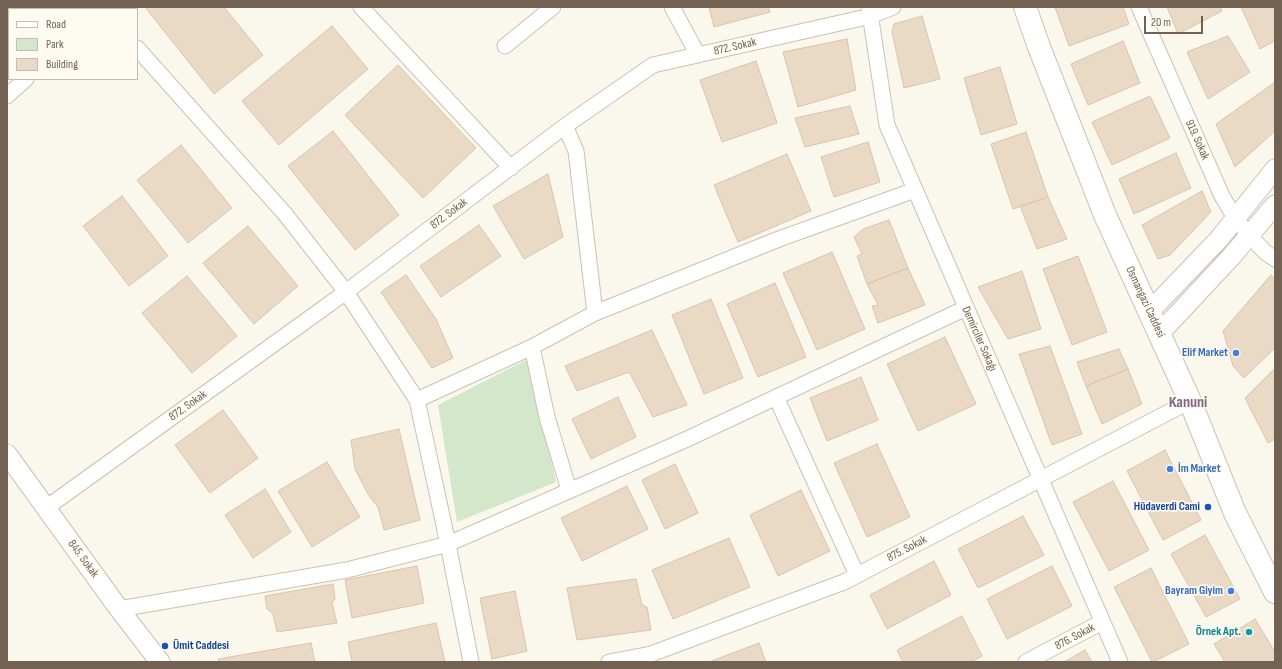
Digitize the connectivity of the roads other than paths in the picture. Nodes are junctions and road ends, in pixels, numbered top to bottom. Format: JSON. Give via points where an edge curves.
{"nodes":[{"id":1,"x":361,"y":7,"type":"edge"},
{"id":2,"x":553,"y":7,"type":"edge"},
{"id":3,"x":672,"y":7,"type":"edge"},
{"id":4,"x":893,"y":7,"type":"edge"},
{"id":5,"x":1025,"y":7,"type":"edge"},
{"id":6,"x":1139,"y":7,"type":"edge"},
{"id":7,"x":870,"y":11,"type":"edge"},
{"id":8,"x":505,"y":46,"type":"dead end"},
{"id":9,"x":138,"y":49,"type":"edge"},
{"id":10,"x":698,"y":55,"type":"junction"},
{"id":11,"x":25,"y":80,"type":"edge"},
{"id":12,"x":7,"y":96,"type":"edge"},
{"id":13,"x":565,"y":126,"type":"junction"},
{"id":14,"x":511,"y":168,"type":"junction"},
{"id":15,"x":1275,"y":169,"type":"edge"},
{"id":16,"x":915,"y":190,"type":"junction"},
{"id":17,"x":1275,"y":205,"type":"edge"},
{"id":18,"x":1235,"y":218,"type":"junction"},
{"id":19,"x":1249,"y":235,"type":"junction"},
{"id":20,"x":1275,"y":259,"type":"edge"},
{"id":21,"x":346,"y":292,"type":"junction"},
{"id":22,"x":966,"y":308,"type":"junction"},
{"id":23,"x":1150,"y":311,"type":"junction"},
{"id":24,"x":595,"y":313,"type":"junction"},
{"id":25,"x":1160,"y":334,"type":"junction"},
{"id":26,"x":532,"y":347,"type":"junction"},
{"id":27,"x":776,"y":397,"type":"junction"},
{"id":28,"x":417,"y":400,"type":"junction"},
{"id":29,"x":1190,"y":400,"type":"junction"},
{"id":30,"x":7,"y":454,"type":"edge"},
{"id":31,"x":1041,"y":479,"type":"junction"},
{"id":32,"x":569,"y":490,"type":"junction"},
{"id":33,"x":46,"y":508,"type":"junction"},
{"id":34,"x":448,"y":544,"type":"junction"},
{"id":35,"x":857,"y":576,"type":"junction"},
{"id":36,"x":1275,"y":592,"type":"edge"},
{"id":37,"x":119,"y":609,"type":"junction"},
{"id":38,"x":1102,"y":622,"type":"junction"},
{"id":39,"x":652,"y":658,"type":"edge"},
{"id":40,"x":160,"y":662,"type":"edge"},
{"id":41,"x":471,"y":662,"type":"edge"},
{"id":42,"x":608,"y":662,"type":"edge"},
{"id":43,"x":1026,"y":662,"type":"edge"},
{"id":44,"x":1120,"y":662,"type":"edge"}],
"edges":[{"from":1,"to":14,"type":"street"},
{"from":2,"to":8,"type":"street"},
{"from":3,"to":10,"type":"street"},
{"from":4,"to":7,"type":"street","name":"872. Sokak"},
{"from":5,"to":23,"type":"main road","name":"Osmangazi Caddesi","via":[[1105,215]]},
{"from":6,"to":18,"type":"street","name":"919. Sokak","via":[[1222,196]]},
{"from":7,"to":10,"type":"street","name":"872. Sokak"},
{"from":7,"to":16,"type":"street","name":"Demirciler Sokağı","via":[[887,125]]},
{"from":9,"to":21,"type":"street","via":[[285,214]]},
{"from":10,"to":13,"type":"street","name":"872. Sokak","via":[[653,65]]},
{"from":11,"to":12,"type":"street"},
{"from":13,"to":14,"type":"street","name":"872. Sokak"},
{"from":13,"to":24,"type":"street","via":[[576,151]]},
{"from":14,"to":21,"type":"street","name":"872. Sokak"},
{"from":15,"to":18,"type":"street"},
{"from":16,"to":22,"type":"street","name":"Demirciler Sokağı"},
{"from":16,"to":24,"type":"street","via":[[779,239]]},
{"from":17,"to":19,"type":"street"},
{"from":18,"to":19,"type":"street","name":"919. Sokak"},
{"from":18,"to":23,"type":"street","via":[[1219,239]]},
{"from":19,"to":20,"type":"street","name":"919. Sokak"},
{"from":19,"to":25,"type":"street"},
{"from":21,"to":28,"type":"street"},
{"from":21,"to":33,"type":"street","name":"872. Sokak"},
{"from":22,"to":27,"type":"street"},
{"from":22,"to":31,"type":"street","name":"Demirciler Sokağı"},
{"from":23,"to":25,"type":"main road","name":"Osmangazi Caddesi"},
{"from":24,"to":26,"type":"street"},
{"from":25,"to":29,"type":"main road","name":"Osmangazi Caddesi"},
{"from":26,"to":28,"type":"street"},
{"from":26,"to":32,"type":"street","via":[[547,417]]},
{"from":27,"to":32,"type":"street"},
{"from":27,"to":35,"type":"street"},
{"from":28,"to":34,"type":"street"},
{"from":29,"to":31,"type":"street","name":"875. Sokak"},
{"from":29,"to":36,"type":"main road","name":"Osmangazi Caddesi","via":[[1235,513]]},
{"from":30,"to":33,"type":"street","name":"845. Sokak"},
{"from":31,"to":35,"type":"street","name":"875. Sokak"},
{"from":31,"to":38,"type":"street","name":"Demirciler Sokağı"},
{"from":32,"to":34,"type":"street"},
{"from":33,"to":37,"type":"street","name":"845. Sokak"},
{"from":34,"to":37,"type":"street","via":[[347,570]]},
{"from":34,"to":41,"type":"street"},
{"from":35,"to":39,"type":"street","name":"875. Sokak"},
{"from":37,"to":40,"type":"street","name":"845. Sokak"},
{"from":38,"to":43,"type":"street","name":"876. Sokak"},
{"from":38,"to":44,"type":"street","name":"Demirciler Sokağı"},
{"from":39,"to":42,"type":"street","name":"875. Sokak"}]}
